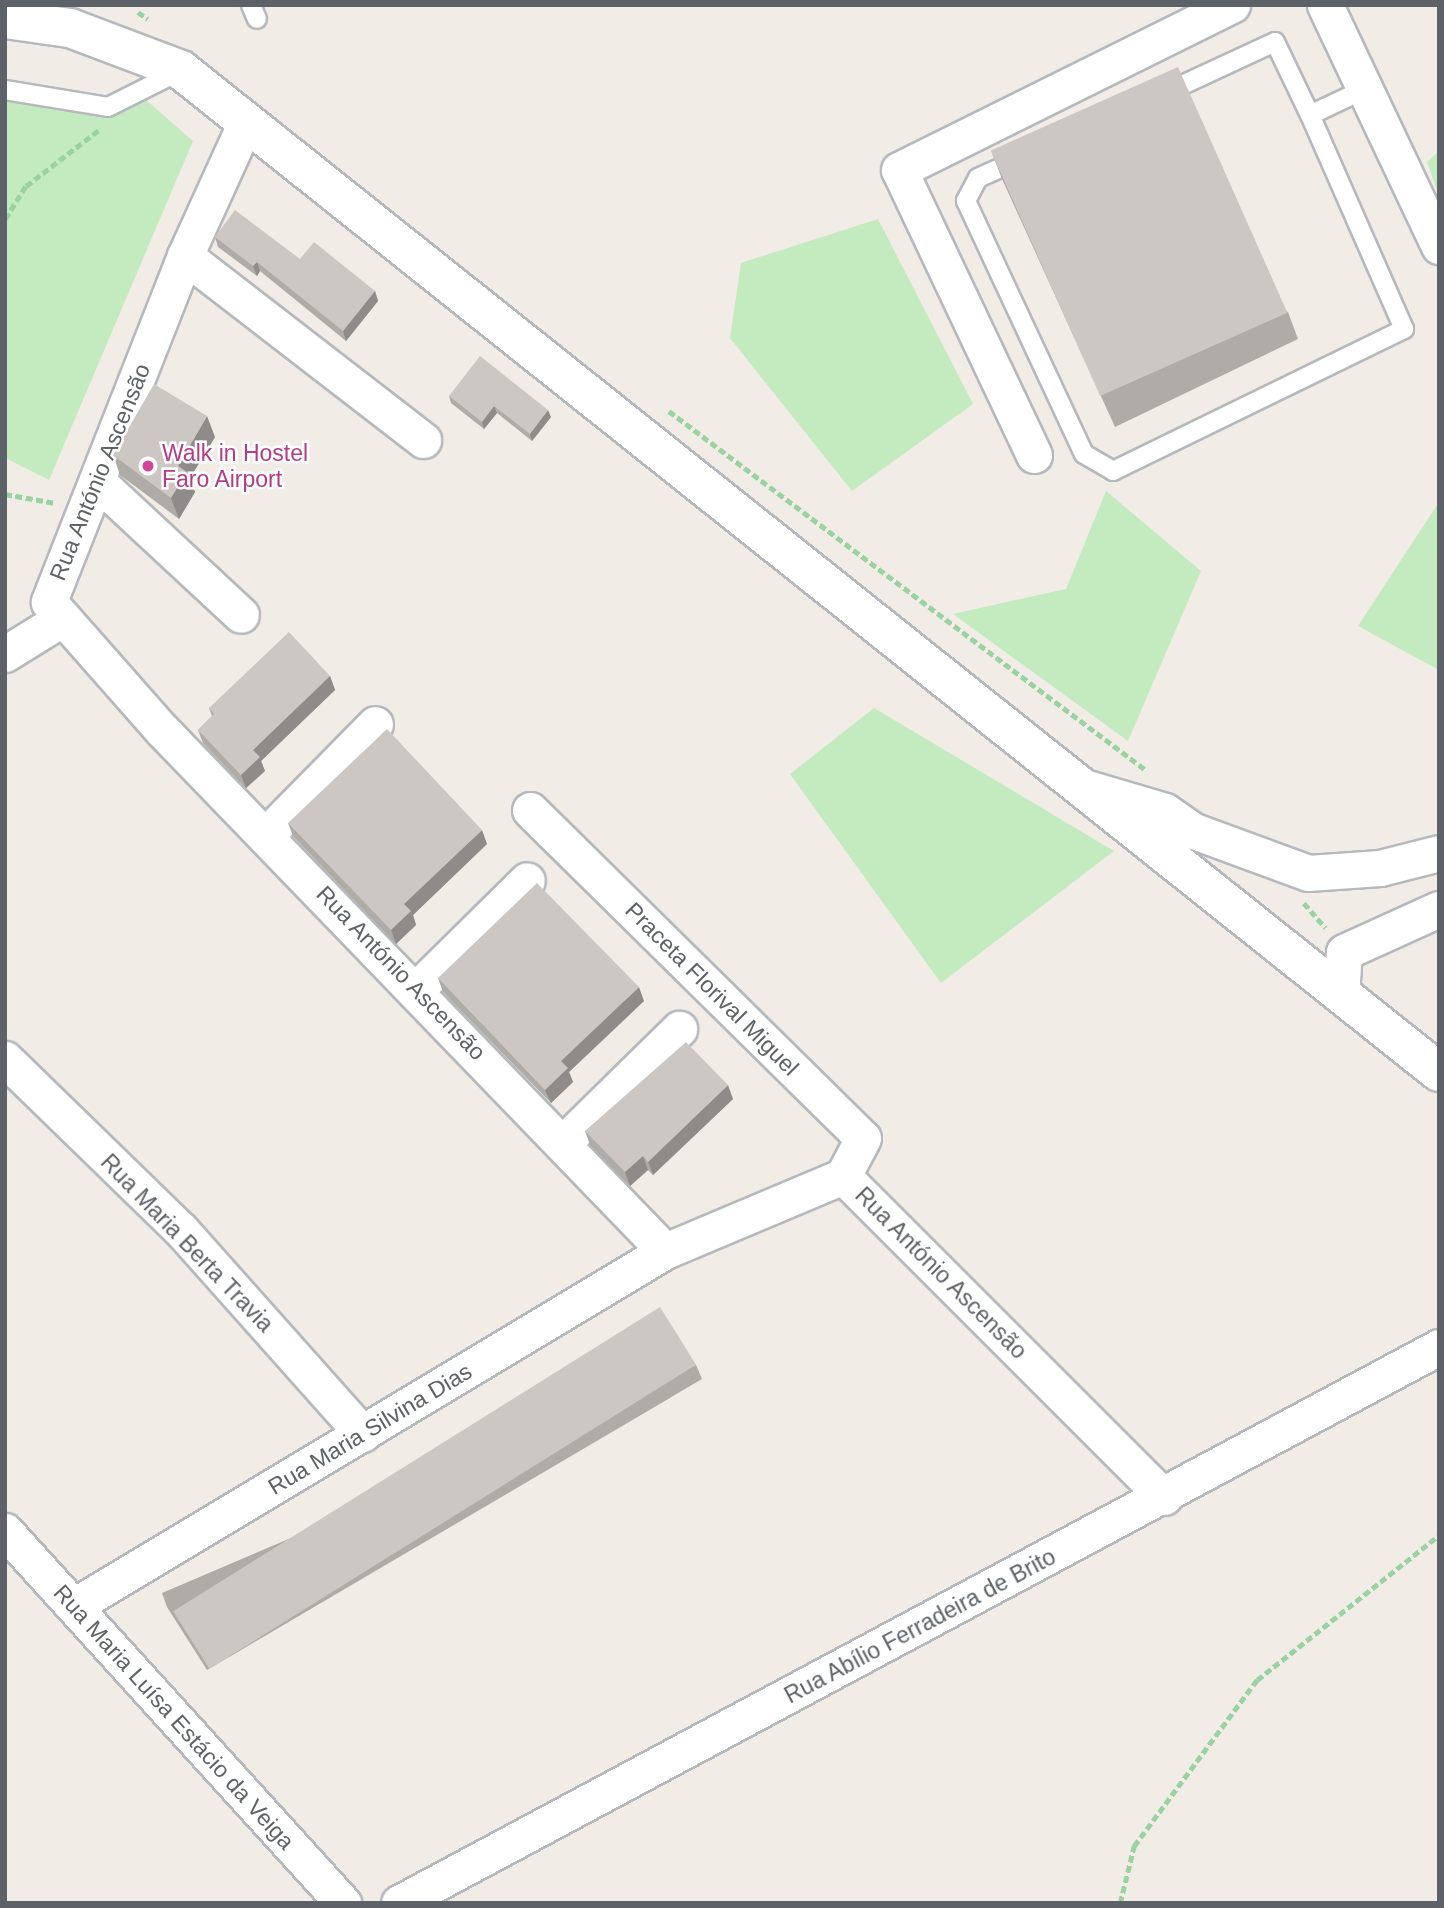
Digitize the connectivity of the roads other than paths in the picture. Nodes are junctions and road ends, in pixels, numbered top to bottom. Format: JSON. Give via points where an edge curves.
{"nodes":[{"id":1,"x":1232,"y":5,"type":"edge"},
{"id":2,"x":1325,"y":5,"type":"edge"},
{"id":3,"x":9,"y":18,"type":"edge"},
{"id":4,"x":181,"y":70,"type":"junction"},
{"id":5,"x":1365,"y":89,"type":"junction"},
{"id":6,"x":5,"y":90,"type":"edge"},
{"id":7,"x":1152,"y":99,"type":"edge"},
{"id":8,"x":1310,"y":115,"type":"junction"},
{"id":9,"x":246,"y":122,"type":"junction"},
{"id":10,"x":1040,"y":150,"type":"edge"},
{"id":11,"x":1439,"y":246,"type":"edge"},
{"id":12,"x":186,"y":256,"type":"junction"},
{"id":13,"x":423,"y":440,"type":"dead end"},
{"id":14,"x":1034,"y":455,"type":"dead end"},
{"id":15,"x":92,"y":496,"type":"junction"},
{"id":16,"x":241,"y":615,"type":"dead end"},
{"id":17,"x":63,"y":618,"type":"junction"},
{"id":18,"x":5,"y":654,"type":"edge"},
{"id":19,"x":375,"y":724,"type":"dead end"},
{"id":20,"x":1084,"y":787,"type":"junction"},
{"id":21,"x":530,"y":810,"type":"dead end"},
{"id":22,"x":267,"y":834,"type":"junction"},
{"id":23,"x":1439,"y":853,"type":"edge"},
{"id":24,"x":527,"y":880,"type":"dead end"},
{"id":25,"x":1439,"y":908,"type":"edge"},
{"id":26,"x":418,"y":988,"type":"junction"},
{"id":27,"x":1341,"y":995,"type":"junction"},
{"id":28,"x":679,"y":1029,"type":"dead end"},
{"id":29,"x":5,"y":1059,"type":"edge"},
{"id":30,"x":1439,"y":1072,"type":"edge"},
{"id":31,"x":563,"y":1143,"type":"junction"},
{"id":32,"x":843,"y":1177,"type":"junction"},
{"id":33,"x":665,"y":1251,"type":"junction"},
{"id":34,"x":1439,"y":1347,"type":"edge"},
{"id":35,"x":363,"y":1434,"type":"junction"},
{"id":36,"x":1164,"y":1497,"type":"junction"},
{"id":37,"x":5,"y":1531,"type":"edge"},
{"id":38,"x":74,"y":1606,"type":"junction"},
{"id":39,"x":343,"y":1903,"type":"edge"},
{"id":40,"x":399,"y":1903,"type":"edge"}],
"edges":[{"from":1,"to":14,"type":"street","via":[[899,170]]},
{"from":2,"to":5,"type":"street"},
{"from":3,"to":4,"type":"street","via":[[125,44]]},
{"from":4,"to":6,"type":"lane","via":[[108,107]]},
{"from":4,"to":9,"type":"street"},
{"from":5,"to":8,"type":"lane"},
{"from":5,"to":11,"type":"street"},
{"from":7,"to":8,"type":"lane","via":[[1275,42]]},
{"from":8,"to":10,"type":"lane","via":[[1404,329],[1113,471],[1084,454],[965,201],[978,178]]},
{"from":9,"to":12,"type":"street","name":"Rua António Ascensão"},
{"from":9,"to":20,"type":"street"},
{"from":12,"to":13,"type":"street"},
{"from":12,"to":15,"type":"street","name":"Rua António Ascensão"},
{"from":15,"to":16,"type":"street"},
{"from":15,"to":17,"type":"street","name":"Rua António Ascensão","via":[[49,602]]},
{"from":17,"to":18,"type":"street"},
{"from":17,"to":22,"type":"street","name":"Rua António Ascensão"},
{"from":19,"to":22,"type":"street"},
{"from":20,"to":23,"type":"street","via":[[1165,811],[1194,831],[1308,873],[1380,868]]},
{"from":20,"to":27,"type":"street"},
{"from":21,"to":32,"type":"street","name":"Praceta Florival Miguel","via":[[863,1138]]},
{"from":22,"to":26,"type":"street","name":"Rua António Ascensão"},
{"from":24,"to":26,"type":"street"},
{"from":25,"to":27,"type":"street","via":[[1348,951]]},
{"from":26,"to":31,"type":"street","name":"Rua António Ascensão"},
{"from":27,"to":30,"type":"street"},
{"from":28,"to":31,"type":"street"},
{"from":29,"to":35,"type":"street","name":"Rua Maria Berta Travia","via":[[181,1230]]},
{"from":31,"to":33,"type":"street","name":"Rua António Ascensão"},
{"from":32,"to":33,"type":"street","name":"Rua António Ascensão"},
{"from":32,"to":36,"type":"street","name":"Rua António Ascensão"},
{"from":33,"to":35,"type":"street","name":"Rua Maria Silvina Dias"},
{"from":34,"to":36,"type":"street","name":"Rua Abílio Ferradeira de Brito"},
{"from":35,"to":38,"type":"street","name":"Rua Maria Silvina Dias"},
{"from":36,"to":40,"type":"street","name":"Rua Abílio Ferradeira de Brito"},
{"from":37,"to":38,"type":"street","name":"Rua Maria Luísa Estácio da Veiga"},
{"from":38,"to":39,"type":"street","name":"Rua Maria Luísa Estácio da Veiga"}]}
